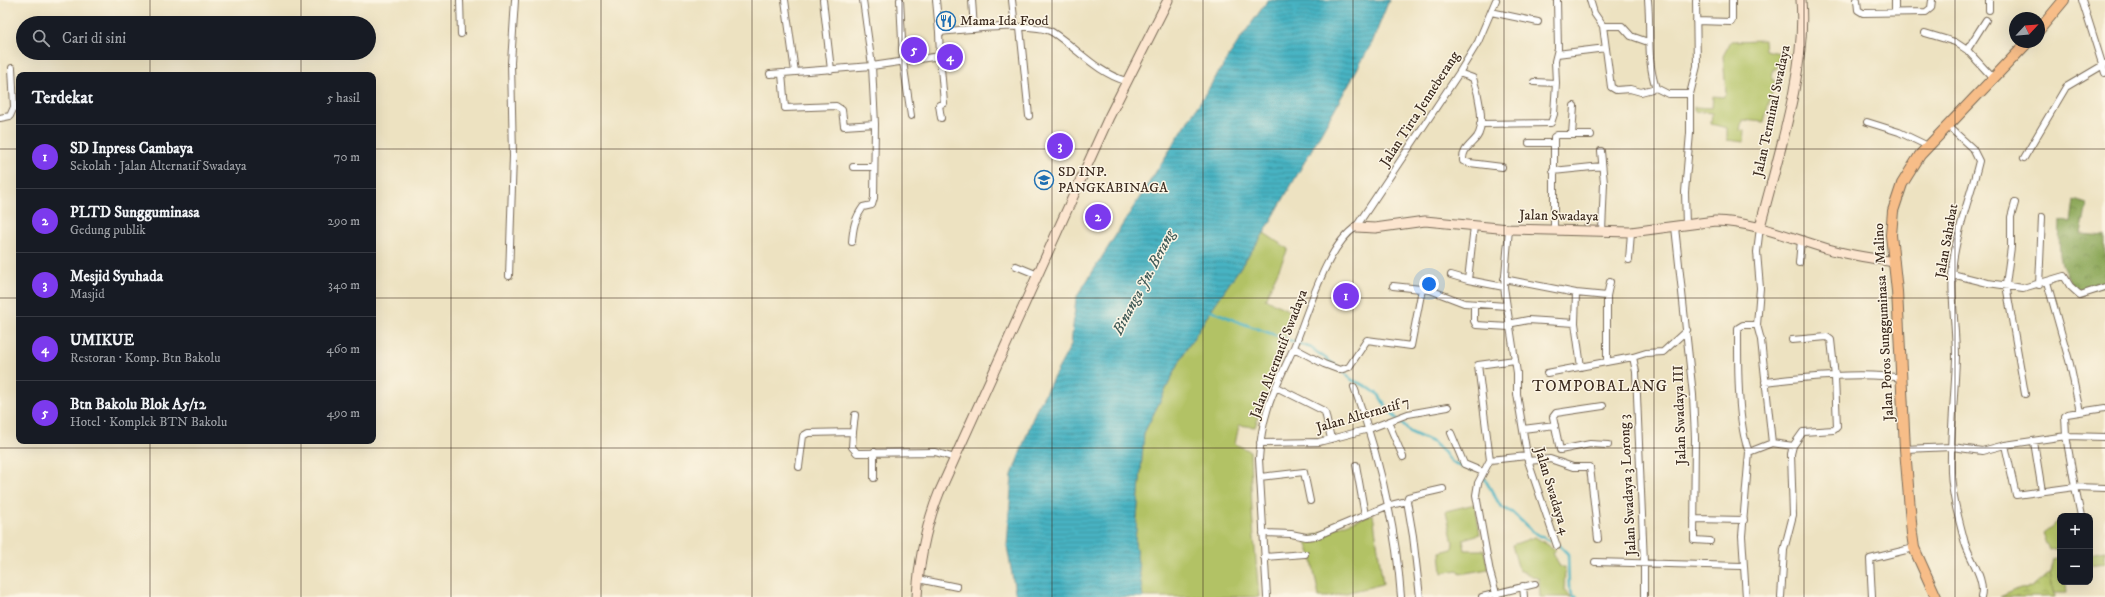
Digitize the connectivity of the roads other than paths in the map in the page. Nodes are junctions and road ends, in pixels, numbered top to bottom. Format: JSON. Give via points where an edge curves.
{"nodes":[{"id":1,"x":460,"y":0,"type":"edge"},
{"id":2,"x":515,"y":0,"type":"edge"},
{"id":3,"x":785,"y":0,"type":"edge"},
{"id":4,"x":823,"y":0,"type":"edge"},
{"id":5,"x":863,"y":0,"type":"edge"},
{"id":6,"x":900,"y":0,"type":"edge"},
{"id":7,"x":936,"y":0,"type":"edge"},
{"id":8,"x":972,"y":0,"type":"edge"},
{"id":9,"x":1012,"y":0,"type":"edge"},
{"id":10,"x":1168,"y":0,"type":"edge"},
{"id":11,"x":1496,"y":0,"type":"edge"},
{"id":12,"x":1557,"y":0,"type":"edge"},
{"id":13,"x":1590,"y":0,"type":"edge"},
{"id":14,"x":1648,"y":0,"type":"edge"},
{"id":15,"x":1696,"y":0,"type":"edge"},
{"id":16,"x":1732,"y":0,"type":"edge"},
{"id":17,"x":1801,"y":0,"type":"edge"},
{"id":18,"x":1857,"y":0,"type":"edge"},
{"id":19,"x":1895,"y":0,"type":"edge"},
{"id":20,"x":1932,"y":0,"type":"edge"},
{"id":21,"x":1989,"y":0,"type":"edge"},
{"id":22,"x":2064,"y":0,"type":"edge"},
{"id":23,"x":2082,"y":0,"type":"edge"},
{"id":24,"x":1989,"y":10,"type":"dead end"},
{"id":25,"x":1895,"y":11,"type":"junction"},
{"id":26,"x":1491,"y":12,"type":"junction"},
{"id":27,"x":1986,"y":20,"type":"dead end"},
{"id":28,"x":1696,"y":21,"type":"junction"},
{"id":29,"x":1538,"y":22,"type":"dead end"},
{"id":30,"x":2045,"y":23,"type":"edge"},
{"id":31,"x":1603,"y":26,"type":"junction"},
{"id":32,"x":1018,"y":28,"type":"junction"},
{"id":33,"x":974,"y":29,"type":"junction"},
{"id":34,"x":939,"y":32,"type":"junction"},
{"id":35,"x":1925,"y":33,"type":"dead end"},
{"id":36,"x":461,"y":34,"type":"dead end"},
{"id":37,"x":1648,"y":42,"type":"junction"},
{"id":38,"x":1606,"y":48,"type":"junction"},
{"id":39,"x":2022,"y":48,"type":"edge"},
{"id":40,"x":1967,"y":50,"type":"junction"},
{"id":41,"x":1557,"y":54,"type":"junction"},
{"id":42,"x":940,"y":56,"type":"junction"},
{"id":43,"x":903,"y":61,"type":"junction"},
{"id":44,"x":2103,"y":64,"type":"edge"},
{"id":45,"x":872,"y":66,"type":"junction"},
{"id":46,"x":12,"y":68,"type":"dead end"},
{"id":47,"x":831,"y":70,"type":"junction"},
{"id":48,"x":795,"y":72,"type":"junction"},
{"id":49,"x":1459,"y":73,"type":"junction"},
{"id":50,"x":2105,"y":73,"type":"edge"},
{"id":51,"x":770,"y":74,"type":"dead end"},
{"id":52,"x":782,"y":74,"type":"junction"},
{"id":53,"x":1993,"y":78,"type":"junction"},
{"id":54,"x":1126,"y":81,"type":"junction"},
{"id":55,"x":1534,"y":82,"type":"dead end"},
{"id":56,"x":1556,"y":83,"type":"junction"},
{"id":57,"x":1656,"y":88,"type":"junction"},
{"id":58,"x":1690,"y":94,"type":"junction"},
{"id":59,"x":1574,"y":106,"type":"dead end"},
{"id":60,"x":911,"y":116,"type":"dead end"},
{"id":61,"x":1029,"y":116,"type":"dead end"},
{"id":62,"x":0,"y":118,"type":"edge"},
{"id":63,"x":941,"y":118,"type":"dead end"},
{"id":64,"x":1866,"y":122,"type":"dead end"},
{"id":65,"x":875,"y":124,"type":"junction"},
{"id":66,"x":1480,"y":124,"type":"junction"},
{"id":67,"x":1948,"y":126,"type":"junction"},
{"id":68,"x":1572,"y":135,"type":"junction"},
{"id":69,"x":1591,"y":135,"type":"dead end"},
{"id":70,"x":1529,"y":143,"type":"dead end"},
{"id":71,"x":1553,"y":143,"type":"junction"},
{"id":72,"x":1928,"y":146,"type":"junction"},
{"id":73,"x":1601,"y":151,"type":"dead end"},
{"id":74,"x":2024,"y":158,"type":"dead end"},
{"id":75,"x":874,"y":166,"type":"junction"},
{"id":76,"x":1602,"y":166,"type":"junction"},
{"id":77,"x":853,"y":167,"type":"dead end"},
{"id":78,"x":1502,"y":167,"type":"dead end"},
{"id":79,"x":1553,"y":171,"type":"junction"},
{"id":80,"x":2015,"y":203,"type":"dead end"},
{"id":81,"x":2042,"y":217,"type":"dead end"},
{"id":82,"x":1686,"y":225,"type":"junction"},
{"id":83,"x":1474,"y":226,"type":"junction"},
{"id":84,"x":1675,"y":226,"type":"junction"},
{"id":85,"x":1356,"y":227,"type":"junction"},
{"id":86,"x":1760,"y":227,"type":"junction"},
{"id":87,"x":1509,"y":229,"type":"junction"},
{"id":88,"x":1554,"y":230,"type":"junction"},
{"id":89,"x":1602,"y":231,"type":"junction"},
{"id":90,"x":1631,"y":232,"type":"junction"},
{"id":91,"x":1801,"y":240,"type":"junction"},
{"id":92,"x":852,"y":242,"type":"dead end"},
{"id":93,"x":1629,"y":260,"type":"dead end"},
{"id":94,"x":1894,"y":262,"type":"junction"},
{"id":95,"x":1799,"y":264,"type":"dead end"},
{"id":96,"x":1016,"y":266,"type":"dead end"},
{"id":97,"x":1034,"y":274,"type":"junction"},
{"id":98,"x":1952,"y":274,"type":"junction"},
{"id":99,"x":1451,"y":275,"type":"dead end"},
{"id":100,"x":509,"y":276,"type":"dead end"},
{"id":101,"x":1504,"y":279,"type":"junction"},
{"id":102,"x":1468,"y":280,"type":"junction"},
{"id":103,"x":1610,"y":282,"type":"dead end"},
{"id":104,"x":2047,"y":282,"type":"junction"},
{"id":105,"x":2006,"y":285,"type":"junction"},
{"id":106,"x":2039,"y":285,"type":"junction"},
{"id":107,"x":1393,"y":286,"type":"dead end"},
{"id":108,"x":1504,"y":287,"type":"junction"},
{"id":109,"x":2105,"y":287,"type":"edge"},
{"id":110,"x":1422,"y":289,"type":"junction"},
{"id":111,"x":1576,"y":293,"type":"junction"},
{"id":112,"x":1607,"y":296,"type":"junction"},
{"id":113,"x":1474,"y":304,"type":"junction"},
{"id":114,"x":1506,"y":306,"type":"junction"},
{"id":115,"x":1575,"y":323,"type":"junction"},
{"id":116,"x":1757,"y":325,"type":"junction"},
{"id":117,"x":1509,"y":326,"type":"junction"},
{"id":118,"x":1687,"y":330,"type":"junction"},
{"id":119,"x":1792,"y":340,"type":"dead end"},
{"id":120,"x":1294,"y":348,"type":"junction"},
{"id":121,"x":1634,"y":357,"type":"junction"},
{"id":122,"x":1515,"y":360,"type":"junction"},
{"id":123,"x":1607,"y":362,"type":"junction"},
{"id":124,"x":1581,"y":367,"type":"junction"},
{"id":125,"x":1547,"y":373,"type":"dead end"},
{"id":126,"x":1836,"y":377,"type":"junction"},
{"id":127,"x":1902,"y":378,"type":"junction"},
{"id":128,"x":1765,"y":382,"type":"junction"},
{"id":129,"x":1354,"y":386,"type":"dead end"},
{"id":130,"x":1276,"y":388,"type":"junction"},
{"id":131,"x":2026,"y":394,"type":"dead end"},
{"id":132,"x":1448,"y":406,"type":"dead end"},
{"id":133,"x":1603,"y":406,"type":"dead end"},
{"id":134,"x":2105,"y":408,"type":"edge"},
{"id":135,"x":2080,"y":412,"type":"junction"},
{"id":136,"x":855,"y":415,"type":"dead end"},
{"id":137,"x":1388,"y":422,"type":"junction"},
{"id":138,"x":1555,"y":425,"type":"junction"},
{"id":139,"x":1369,"y":429,"type":"junction"},
{"id":140,"x":1523,"y":429,"type":"junction"},
{"id":141,"x":853,"y":432,"type":"junction"},
{"id":142,"x":1452,"y":433,"type":"dead end"},
{"id":143,"x":2066,"y":436,"type":"junction"},
{"id":144,"x":2105,"y":437,"type":"edge"},
{"id":145,"x":1331,"y":439,"type":"junction"},
{"id":146,"x":2034,"y":442,"type":"junction"},
{"id":147,"x":1260,"y":443,"type":"junction"},
{"id":148,"x":1772,"y":443,"type":"junction"},
{"id":149,"x":1608,"y":444,"type":"dead end"},
{"id":150,"x":2005,"y":445,"type":"junction"},
{"id":151,"x":1793,"y":446,"type":"junction"},
{"id":152,"x":1952,"y":447,"type":"junction"},
{"id":153,"x":1905,"y":449,"type":"junction"},
{"id":154,"x":874,"y":452,"type":"junction"},
{"id":155,"x":1749,"y":452,"type":"junction"},
{"id":156,"x":954,"y":457,"type":"junction"},
{"id":157,"x":1403,"y":457,"type":"dead end"},
{"id":158,"x":1528,"y":458,"type":"junction"},
{"id":159,"x":1490,"y":460,"type":"junction"},
{"id":160,"x":1356,"y":465,"type":"dead end"},
{"id":161,"x":799,"y":467,"type":"dead end"},
{"id":162,"x":1483,"y":472,"type":"junction"},
{"id":163,"x":1260,"y":477,"type":"junction"},
{"id":164,"x":874,"y":478,"type":"dead end"},
{"id":165,"x":2075,"y":488,"type":"junction"},
{"id":166,"x":2105,"y":488,"type":"edge"},
{"id":167,"x":1443,"y":489,"type":"dead end"},
{"id":168,"x":2042,"y":491,"type":"junction"},
{"id":169,"x":1310,"y":501,"type":"dead end"},
{"id":170,"x":1407,"y":501,"type":"junction"},
{"id":171,"x":1386,"y":506,"type":"junction"},
{"id":172,"x":2080,"y":513,"type":"edge"},
{"id":173,"x":1365,"y":515,"type":"junction"},
{"id":174,"x":1694,"y":519,"type":"junction"},
{"id":175,"x":1744,"y":520,"type":"junction"},
{"id":176,"x":1263,"y":533,"type":"junction"},
{"id":177,"x":1598,"y":539,"type":"dead end"},
{"id":178,"x":1710,"y":541,"type":"dead end"},
{"id":179,"x":1557,"y":546,"type":"dead end"},
{"id":180,"x":1914,"y":548,"type":"junction"},
{"id":181,"x":1305,"y":554,"type":"dead end"},
{"id":182,"x":1264,"y":558,"type":"junction"},
{"id":183,"x":1595,"y":562,"type":"dead end"},
{"id":184,"x":1644,"y":563,"type":"junction"},
{"id":185,"x":1742,"y":566,"type":"junction"},
{"id":186,"x":918,"y":579,"type":"junction"},
{"id":187,"x":1535,"y":584,"type":"dead end"},
{"id":188,"x":1523,"y":586,"type":"junction"},
{"id":189,"x":957,"y":587,"type":"dead end"},
{"id":190,"x":1497,"y":595,"type":"edge"},
{"id":191,"x":917,"y":597,"type":"edge"},
{"id":192,"x":1267,"y":597,"type":"edge"},
{"id":193,"x":1401,"y":597,"type":"edge"},
{"id":194,"x":1420,"y":597,"type":"edge"},
{"id":195,"x":1482,"y":597,"type":"edge"},
{"id":196,"x":1524,"y":597,"type":"edge"},
{"id":197,"x":1644,"y":597,"type":"edge"},
{"id":198,"x":1746,"y":597,"type":"edge"},
{"id":199,"x":1781,"y":597,"type":"edge"},
{"id":200,"x":1872,"y":597,"type":"edge"},
{"id":201,"x":1936,"y":597,"type":"edge"},
{"id":202,"x":1981,"y":597,"type":"edge"}],
"edges":[{"from":1,"to":36,"type":"street"},
{"from":2,"to":100,"type":"street","via":[[510,63],[514,156]]},
{"from":3,"to":48,"type":"street"},
{"from":4,"to":47,"type":"street"},
{"from":5,"to":45,"type":"street"},
{"from":6,"to":43,"type":"street"},
{"from":7,"to":34,"type":"street"},
{"from":8,"to":33,"type":"street"},
{"from":9,"to":32,"type":"street"},
{"from":10,"to":54,"type":"street"},
{"from":11,"to":26,"type":"street","name":"Jalan Tirta Jenneberang"},
{"from":12,"to":41,"type":"street"},
{"from":13,"to":31,"type":"street","via":[[1594,13]]},
{"from":14,"to":37,"type":"street"},
{"from":15,"to":28,"type":"street"},
{"from":16,"to":28,"type":"street","via":[[1731,22]]},
{"from":17,"to":86,"type":"street","name":"Jalan Terminal Swadaya","via":[[1802,32],[1799,60]]},
{"from":18,"to":25,"type":"street","via":[[1860,12]]},
{"from":19,"to":25,"type":"street"},
{"from":20,"to":25,"type":"street","via":[[1931,8],[1926,12]]},
{"from":21,"to":24,"type":"street"},
{"from":22,"to":30,"type":"main road"},
{"from":23,"to":44,"type":"street"},
{"from":26,"to":29,"type":"street"},
{"from":26,"to":49,"type":"street","name":"Jalan Tirta Jenneberang","via":[[1478,42]]},
{"from":27,"to":40,"type":"street"},
{"from":28,"to":58,"type":"street","via":[[1697,66]]},
{"from":31,"to":37,"type":"street","via":[[1622,26],[1631,36]]},
{"from":31,"to":38,"type":"street"},
{"from":32,"to":33,"type":"street"},
{"from":32,"to":54,"type":"street","via":[[1038,28],[1052,32],[1110,75]]},
{"from":32,"to":61,"type":"street"},
{"from":33,"to":34,"type":"street"},
{"from":34,"to":42,"type":"street"},
{"from":35,"to":40,"type":"street","via":[[1955,42]]},
{"from":37,"to":57,"type":"street"},
{"from":38,"to":41,"type":"street"},
{"from":38,"to":57,"type":"street","via":[[1611,87],[1641,92]]},
{"from":39,"to":53,"type":"main road","name":"Jalan Poros Sungguminasa - Malino"},
{"from":40,"to":53,"type":"street"},
{"from":41,"to":56,"type":"street"},
{"from":42,"to":43,"type":"street"},
{"from":42,"to":63,"type":"street","via":[[944,103],[939,105]]},
{"from":43,"to":45,"type":"street"},
{"from":43,"to":60,"type":"street"},
{"from":44,"to":50,"type":"street"},
{"from":44,"to":74,"type":"street","via":[[2066,87]]},
{"from":45,"to":47,"type":"street"},
{"from":45,"to":65,"type":"street"},
{"from":46,"to":62,"type":"street","via":[[14,107],[10,116]]},
{"from":47,"to":48,"type":"street"},
{"from":48,"to":52,"type":"street"},
{"from":49,"to":66,"type":"street","via":[[1473,78],[1480,98]]},
{"from":49,"to":85,"type":"street","name":"Jalan Tirta Jenneberang"},
{"from":51,"to":52,"type":"street"},
{"from":52,"to":65,"type":"street","via":[[785,108],[836,106],[842,110],[844,126]]},
{"from":53,"to":67,"type":"main road","name":"Jalan Poros Sungguminasa - Malino"},
{"from":54,"to":97,"type":"street"},
{"from":55,"to":56,"type":"street"},
{"from":56,"to":66,"type":"street","via":[[1551,123]]},
{"from":57,"to":58,"type":"street","via":[[1668,94]]},
{"from":58,"to":82,"type":"street","via":[[1685,192]]},
{"from":59,"to":68,"type":"street"},
{"from":64,"to":72,"type":"street","via":[[1899,132]]},
{"from":65,"to":75,"type":"street"},
{"from":66,"to":78,"type":"street","via":[[1477,137],[1468,146],[1463,161]]},
{"from":67,"to":72,"type":"main road","name":"Jalan Poros Sungguminasa - Malino"},
{"from":67,"to":98,"type":"street","name":"Jalan Sahabat","via":[[1973,149],[1979,160],[1961,223]]},
{"from":68,"to":69,"type":"street"},
{"from":68,"to":71,"type":"street","via":[[1557,135]]},
{"from":70,"to":71,"type":"street"},
{"from":71,"to":79,"type":"street"},
{"from":72,"to":94,"type":"main road","name":"Jalan Poros Sungguminasa - Malino","via":[[1916,162],[1896,199],[1891,222]]},
{"from":73,"to":76,"type":"street"},
{"from":75,"to":77,"type":"street"},
{"from":75,"to":92,"type":"street","via":[[873,202],[859,212],[854,224]]},
{"from":76,"to":79,"type":"street"},
{"from":76,"to":89,"type":"street"},
{"from":79,"to":88,"type":"street"},
{"from":80,"to":105,"type":"street","via":[[2011,216],[2011,247]]},
{"from":81,"to":106,"type":"street"},
{"from":82,"to":84,"type":"street","name":"Jalan Swadaya"},
{"from":82,"to":86,"type":"street","name":"Jalan Swadaya","via":[[1715,221]]},
{"from":83,"to":85,"type":"street","name":"Jalan Swadaya","via":[[1425,221],[1375,228]]},
{"from":83,"to":87,"type":"street","name":"Jalan Swadaya"},
{"from":83,"to":102,"type":"street"},
{"from":84,"to":90,"type":"street","name":"Jalan Swadaya"},
{"from":84,"to":118,"type":"street","name":"Jalan Swadaya III"},
{"from":85,"to":120,"type":"street","name":"Jalan Alternatif Swadaya","via":[[1348,233],[1329,262]]},
{"from":86,"to":91,"type":"street","name":"Jalan Swadaya"},
{"from":86,"to":116,"type":"street","via":[[1757,252],[1760,288]]},
{"from":87,"to":88,"type":"street","name":"Jalan Swadaya"},
{"from":87,"to":101,"type":"street","name":"Jalan Swadaya 4"},
{"from":88,"to":89,"type":"street","name":"Jalan Swadaya"},
{"from":89,"to":90,"type":"street","name":"Jalan Swadaya"},
{"from":90,"to":93,"type":"street"},
{"from":91,"to":94,"type":"street","name":"Jalan Swadaya","via":[[1852,255]]},
{"from":91,"to":95,"type":"street"},
{"from":94,"to":127,"type":"main road","name":"Jalan Poros Sungguminasa - Malino"},
{"from":96,"to":97,"type":"street"},
{"from":97,"to":156,"type":"street"},
{"from":98,"to":105,"type":"street"},
{"from":98,"to":152,"type":"street","name":"Jalan Sahabat","via":[[1956,358],[1951,417]]},
{"from":99,"to":102,"type":"street"},
{"from":101,"to":108,"type":"street","name":"Jalan Swadaya 4"},
{"from":101,"to":111,"type":"street"},
{"from":102,"to":108,"type":"street"},
{"from":103,"to":112,"type":"street"},
{"from":104,"to":106,"type":"street"},
{"from":104,"to":109,"type":"street","via":[[2064,276],[2070,286],[2080,294]]},
{"from":104,"to":135,"type":"street","via":[[2070,364]]},
{"from":105,"to":106,"type":"street","via":[[2024,288]]},
{"from":105,"to":131,"type":"street"},
{"from":107,"to":110,"type":"street"},
{"from":108,"to":114,"type":"street","name":"Jalan Swadaya 4"},
{"from":110,"to":113,"type":"street"},
{"from":110,"to":120,"type":"street","via":[[1411,346],[1367,340],[1349,367],[1340,370]]},
{"from":111,"to":112,"type":"street"},
{"from":111,"to":115,"type":"street"},
{"from":112,"to":123,"type":"street"},
{"from":113,"to":114,"type":"street"},
{"from":113,"to":117,"type":"street","via":[[1476,325]]},
{"from":114,"to":117,"type":"street","name":"Jalan Swadaya 4"},
{"from":115,"to":117,"type":"street","via":[[1528,320]]},
{"from":115,"to":124,"type":"street"},
{"from":116,"to":128,"type":"street"},
{"from":116,"to":155,"type":"street","via":[[1743,325],[1738,328],[1742,416],[1745,442]]},
{"from":117,"to":122,"type":"street","name":"Jalan Swadaya 4"},
{"from":118,"to":121,"type":"street","via":[[1666,351]]},
{"from":118,"to":174,"type":"street","name":"Jalan Swadaya III","via":[[1695,438]]},
{"from":119,"to":126,"type":"street","via":[[1829,338]]},
{"from":120,"to":130,"type":"street","name":"Jalan Alternatif Swadaya"},
{"from":121,"to":123,"type":"street"},
{"from":121,"to":184,"type":"street","name":"Jalan Swadaya 3 Lorong 3"},
{"from":122,"to":140,"type":"street","name":"Jalan Swadaya 4"},
{"from":122,"to":159,"type":"street","via":[[1478,365]]},
{"from":123,"to":124,"type":"street"},
{"from":124,"to":125,"type":"street"},
{"from":126,"to":127,"type":"street"},
{"from":126,"to":128,"type":"street"},
{"from":126,"to":151,"type":"street","via":[[1837,427],[1834,430],[1803,432]]},
{"from":127,"to":153,"type":"main road","name":"Jalan Poros Sungguminasa - Malino"},
{"from":128,"to":148,"type":"street"},
{"from":129,"to":139,"type":"street"},
{"from":130,"to":145,"type":"street","via":[[1325,412]]},
{"from":130,"to":147,"type":"street","name":"Jalan Alternatif Swadaya"},
{"from":132,"to":137,"type":"street","name":"Jalan Alternatif 7","via":[[1408,414]]},
{"from":133,"to":138,"type":"street","via":[[1554,414]]},
{"from":134,"to":135,"type":"street"},
{"from":135,"to":143,"type":"street","via":[[2065,415]]},
{"from":136,"to":141,"type":"street"},
{"from":137,"to":139,"type":"street","name":"Jalan Alternatif 7"},
{"from":137,"to":157,"type":"street"},
{"from":138,"to":140,"type":"street"},
{"from":138,"to":149,"type":"street","via":[[1560,450],[1590,444]]},
{"from":139,"to":145,"type":"street","name":"Jalan Alternatif 7"},
{"from":139,"to":171,"type":"street"},
{"from":140,"to":158,"type":"street","name":"Jalan Swadaya 4"},
{"from":141,"to":154,"type":"street","via":[[854,452]]},
{"from":141,"to":161,"type":"street","via":[[805,434]]},
{"from":142,"to":162,"type":"street","via":[[1464,464]]},
{"from":143,"to":144,"type":"street"},
{"from":143,"to":146,"type":"street"},
{"from":143,"to":165,"type":"street"},
{"from":145,"to":147,"type":"street","name":"Jalan Alternatif 7","via":[[1306,443]]},
{"from":146,"to":150,"type":"street"},
{"from":146,"to":168,"type":"street"},
{"from":147,"to":163,"type":"street","name":"Jalan Alternatif Swadaya"},
{"from":148,"to":151,"type":"street"},
{"from":148,"to":155,"type":"street"},
{"from":150,"to":152,"type":"street","via":[[1982,451]]},
{"from":150,"to":168,"type":"street","via":[[2015,494]]},
{"from":151,"to":199,"type":"street","via":[[1793,515],[1784,550]]},
{"from":152,"to":153,"type":"street"},
{"from":152,"to":202,"type":"street","name":"Jalan Sahabat","via":[[1951,472],[1954,495],[1967,550],[1982,584]]},
{"from":153,"to":180,"type":"main road","name":"Jalan Poros Sungguminasa - Malino"},
{"from":154,"to":156,"type":"street","via":[[943,453]]},
{"from":154,"to":164,"type":"street"},
{"from":155,"to":175,"type":"street"},
{"from":156,"to":186,"type":"street","via":[[926,529]]},
{"from":158,"to":159,"type":"street"},
{"from":158,"to":177,"type":"street","via":[[1550,459],[1572,467],[1589,467]]},
{"from":158,"to":179,"type":"street","name":"Jalan Swadaya 4"},
{"from":159,"to":162,"type":"street"},
{"from":160,"to":173,"type":"street"},
{"from":162,"to":190,"type":"street","via":[[1476,495],[1490,572]]},
{"from":163,"to":169,"type":"street","via":[[1304,472]]},
{"from":163,"to":176,"type":"street","name":"Jalan Alternatif Swadaya"},
{"from":165,"to":166,"type":"street"},
{"from":165,"to":168,"type":"street"},
{"from":165,"to":172,"type":"street"},
{"from":167,"to":170,"type":"street","via":[[1413,494]]},
{"from":170,"to":171,"type":"street"},
{"from":170,"to":194,"type":"street"},
{"from":171,"to":173,"type":"street"},
{"from":171,"to":193,"type":"street"},
{"from":173,"to":176,"type":"street","via":[[1330,531],[1309,537]]},
{"from":174,"to":175,"type":"street"},
{"from":174,"to":178,"type":"street","name":"Jalan Swadaya III","via":[[1694,540]]},
{"from":175,"to":185,"type":"street"},
{"from":176,"to":182,"type":"street","name":"Jalan Alternatif Swadaya"},
{"from":180,"to":200,"type":"street","via":[[1870,559]]},
{"from":180,"to":201,"type":"main road","name":"Jalan Poros Sungguminasa - Malino"},
{"from":181,"to":182,"type":"street"},
{"from":182,"to":192,"type":"street","name":"Jalan Alternatif Swadaya"},
{"from":183,"to":184,"type":"street"},
{"from":184,"to":185,"type":"street"},
{"from":184,"to":197,"type":"street","name":"Jalan Swadaya 3 Lorong 3"},
{"from":185,"to":198,"type":"street"},
{"from":186,"to":189,"type":"street"},
{"from":186,"to":191,"type":"street"},
{"from":187,"to":188,"type":"street"},
{"from":188,"to":190,"type":"street"},
{"from":188,"to":196,"type":"street"},
{"from":190,"to":195,"type":"street"}]}
